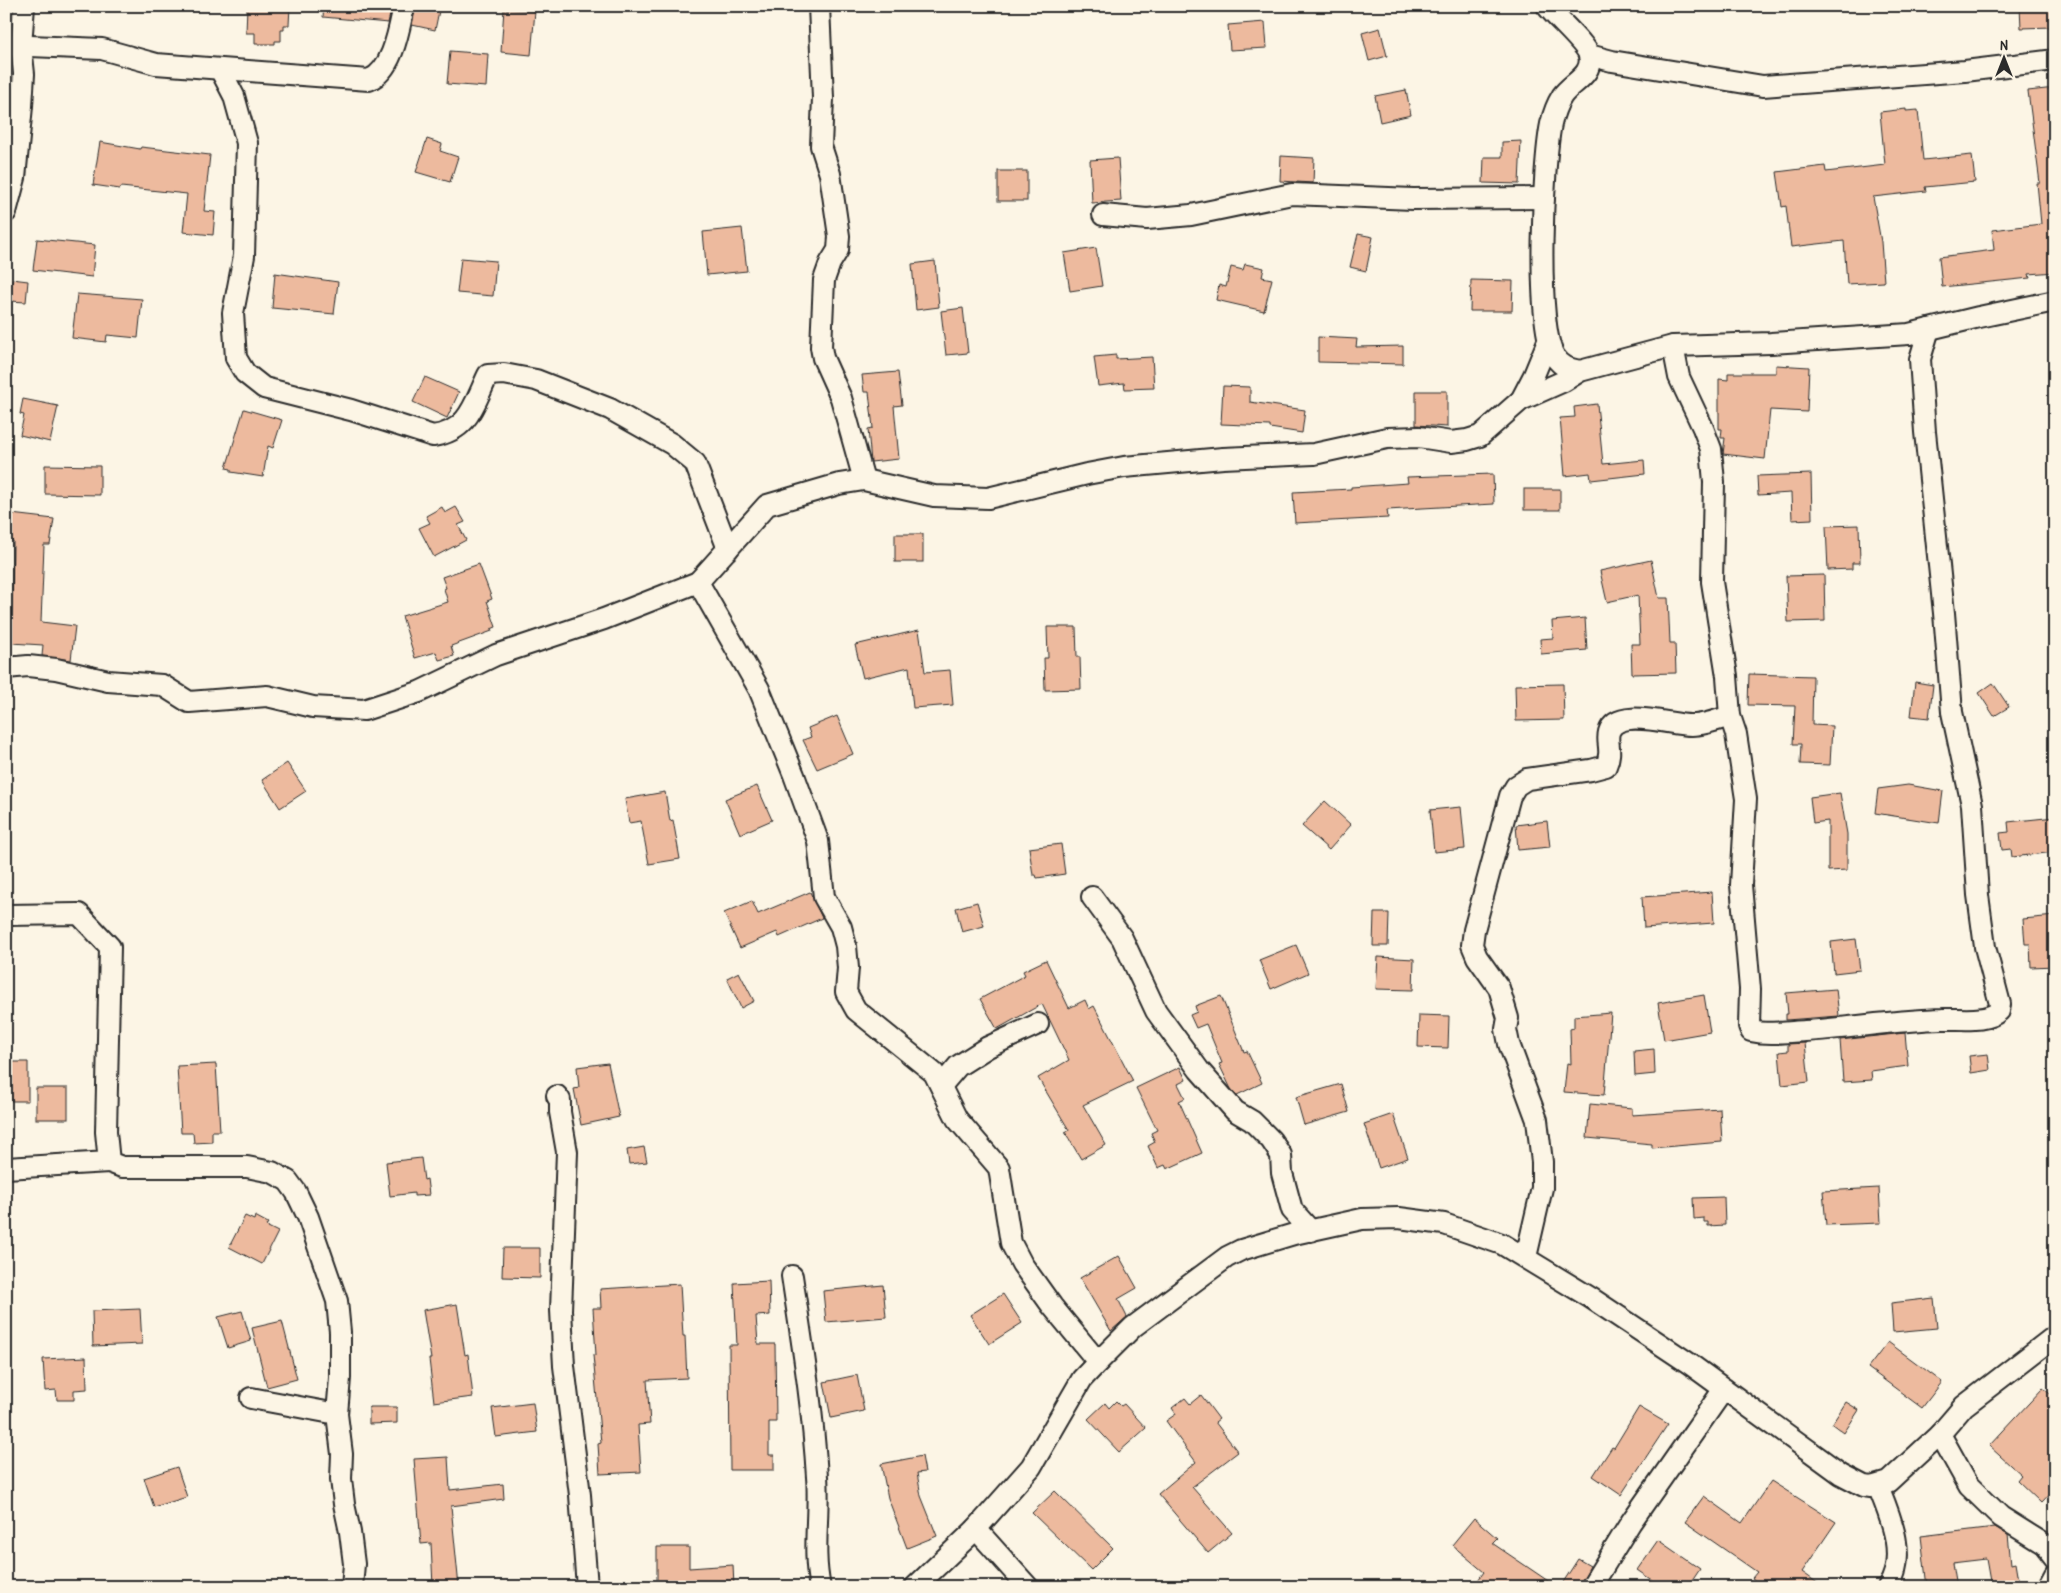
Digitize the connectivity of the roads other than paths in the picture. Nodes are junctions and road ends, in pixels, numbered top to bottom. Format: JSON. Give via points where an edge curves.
{"nodes":[{"id":1,"x":24,"y":6,"type":"edge"},
{"id":2,"x":404,"y":6,"type":"edge"},
{"id":3,"x":819,"y":6,"type":"edge"},
{"id":4,"x":1547,"y":6,"type":"edge"},
{"id":5,"x":13,"y":45,"type":"edge"},
{"id":6,"x":1590,"y":55,"type":"junction"},
{"id":7,"x":2055,"y":60,"type":"edge"},
{"id":8,"x":221,"y":70,"type":"junction"},
{"id":9,"x":1544,"y":198,"type":"junction"},
{"id":10,"x":6,"y":212,"type":"edge"},
{"id":11,"x":1103,"y":215,"type":"dead end"},
{"id":12,"x":2055,"y":301,"type":"edge"},
{"id":13,"x":1928,"y":329,"type":"junction"},
{"id":14,"x":1548,"y":341,"type":"junction"},
{"id":15,"x":1673,"y":346,"type":"junction"},
{"id":16,"x":1580,"y":371,"type":"junction"},
{"id":17,"x":1521,"y":400,"type":"junction"},
{"id":18,"x":864,"y":480,"type":"junction"},
{"id":19,"x":728,"y":549,"type":"junction"},
{"id":20,"x":698,"y":582,"type":"junction"},
{"id":21,"x":6,"y":668,"type":"edge"},
{"id":22,"x":1730,"y":716,"type":"junction"},
{"id":23,"x":1092,"y":898,"type":"dead end"},
{"id":24,"x":6,"y":914,"type":"edge"},
{"id":25,"x":1038,"y":1024,"type":"dead end"},
{"id":26,"x":941,"y":1086,"type":"junction"},
{"id":27,"x":557,"y":1096,"type":"dead end"},
{"id":28,"x":109,"y":1162,"type":"junction"},
{"id":29,"x":6,"y":1168,"type":"edge"},
{"id":30,"x":1311,"y":1231,"type":"junction"},
{"id":31,"x":1526,"y":1257,"type":"junction"},
{"id":32,"x":792,"y":1276,"type":"dead end"},
{"id":33,"x":2055,"y":1336,"type":"edge"},
{"id":34,"x":1098,"y":1362,"type":"junction"},
{"id":35,"x":1724,"y":1389,"type":"junction"},
{"id":36,"x":251,"y":1398,"type":"dead end"},
{"id":37,"x":337,"y":1414,"type":"junction"},
{"id":38,"x":1940,"y":1434,"type":"junction"},
{"id":39,"x":1878,"y":1486,"type":"junction"},
{"id":40,"x":976,"y":1529,"type":"junction"},
{"id":41,"x":2055,"y":1558,"type":"edge"},
{"id":42,"x":2055,"y":1574,"type":"edge"},
{"id":43,"x":352,"y":1587,"type":"edge"},
{"id":44,"x":587,"y":1587,"type":"edge"},
{"id":45,"x":820,"y":1587,"type":"edge"},
{"id":46,"x":915,"y":1587,"type":"edge"},
{"id":47,"x":1028,"y":1587,"type":"edge"},
{"id":48,"x":1591,"y":1587,"type":"edge"},
{"id":49,"x":1888,"y":1587,"type":"edge"},
{"id":50,"x":2048,"y":1587,"type":"edge"}],
"edges":[{"from":1,"to":5,"type":"street"},
{"from":2,"to":8,"type":"street","via":[[397,38],[383,69],[369,80]]},
{"from":3,"to":18,"type":"street","via":[[823,98],[821,146],[830,174],[840,236],[838,250],[824,280],[821,347],[841,398]]},
{"from":4,"to":6,"type":"street"},
{"from":5,"to":8,"type":"street","via":[[102,48],[156,64]]},
{"from":5,"to":10,"type":"street","via":[[24,74],[14,178]]},
{"from":6,"to":7,"type":"street","via":[[1763,86],[1965,72]]},
{"from":6,"to":9,"type":"street","via":[[1587,73],[1562,96],[1551,124]]},
{"from":8,"to":19,"type":"street","via":[[234,96],[247,143],[244,256],[233,313],[236,358],[245,373],[264,388],[351,410],[433,436],[446,434],[465,422],[488,375],[504,374],[536,380],[610,409],[672,444],[695,463]]},
{"from":9,"to":11,"type":"street","via":[[1414,199],[1292,194],[1191,215],[1147,219]]},
{"from":9,"to":14,"type":"street","via":[[1543,266]]},
{"from":12,"to":13,"type":"street"},
{"from":13,"to":15,"type":"street","via":[[1909,334]]},
{"from":13,"to":22,"type":"street","via":[[1920,359],[1952,712],[1972,805],[1985,947],[2000,1004],[1995,1014],[1982,1018],[1905,1019],[1830,1030],[1766,1034],[1751,1031],[1741,885],[1746,798]]},
{"from":14,"to":16,"type":"street","via":[[1555,358],[1565,368]]},
{"from":14,"to":17,"type":"street"},
{"from":15,"to":16,"type":"street"},
{"from":15,"to":22,"type":"street","via":[[1679,377],[1710,449],[1714,482],[1712,582]]},
{"from":16,"to":17,"type":"street"},
{"from":17,"to":18,"type":"street","via":[[1480,436],[1468,440],[1388,438],[1314,454],[1124,467],[988,498],[934,496]]},
{"from":18,"to":19,"type":"street","via":[[767,505]]},
{"from":19,"to":20,"type":"street"},
{"from":20,"to":21,"type":"street","via":[[604,619],[496,655],[420,692],[364,710],[313,707],[267,696],[189,702],[162,686],[108,681],[56,669]]},
{"from":20,"to":26,"type":"street","via":[[759,689],[818,841],[824,896],[841,927],[846,946],[846,992],[856,1010],[934,1073]]},
{"from":22,"to":31,"type":"street","via":[[1692,725],[1620,719],[1609,732],[1610,756],[1606,766],[1527,779],[1516,786],[1510,796],[1472,945],[1500,988],[1508,1018],[1509,1044],[1537,1120],[1542,1188]]},
{"from":23,"to":30,"type":"street","via":[[1122,938],[1156,1012],[1199,1070],[1235,1111],[1252,1121],[1271,1140],[1281,1155],[1282,1173],[1292,1210]]},
{"from":24,"to":28,"type":"street","via":[[80,914],[110,947],[106,1132]]},
{"from":25,"to":26,"type":"street","via":[[958,1066]]},
{"from":26,"to":34,"type":"street","via":[[957,1119],[999,1168],[1011,1243],[1022,1264]]},
{"from":27,"to":44,"type":"street","via":[[567,1152],[561,1310],[564,1366]]},
{"from":28,"to":29,"type":"street"},
{"from":28,"to":37,"type":"street","via":[[122,1167],[247,1167],[272,1172],[288,1181],[308,1217],[337,1301],[340,1369]]},
{"from":30,"to":31,"type":"street","via":[[1362,1219],[1399,1218],[1444,1224],[1502,1244]]},
{"from":30,"to":34,"type":"street","via":[[1241,1250],[1227,1257],[1133,1327]]},
{"from":31,"to":35,"type":"street"},
{"from":32,"to":45,"type":"street","via":[[817,1478],[816,1570]]},
{"from":33,"to":38,"type":"street","via":[[1964,1406]]},
{"from":34,"to":40,"type":"street","via":[[1082,1379],[1030,1468]]},
{"from":35,"to":39,"type":"street","via":[[1841,1474],[1864,1486]]},
{"from":35,"to":48,"type":"street"},
{"from":36,"to":37,"type":"street"},
{"from":37,"to":43,"type":"street","via":[[342,1454],[341,1479],[354,1564]]},
{"from":38,"to":39,"type":"street","via":[[1888,1482]]},
{"from":38,"to":41,"type":"street","via":[[1969,1486],[2001,1517],[2044,1544]]},
{"from":39,"to":49,"type":"street","via":[[1892,1519],[1898,1551],[1893,1580]]},
{"from":40,"to":46,"type":"street"},
{"from":40,"to":47,"type":"street"},
{"from":42,"to":50,"type":"street"}]}
